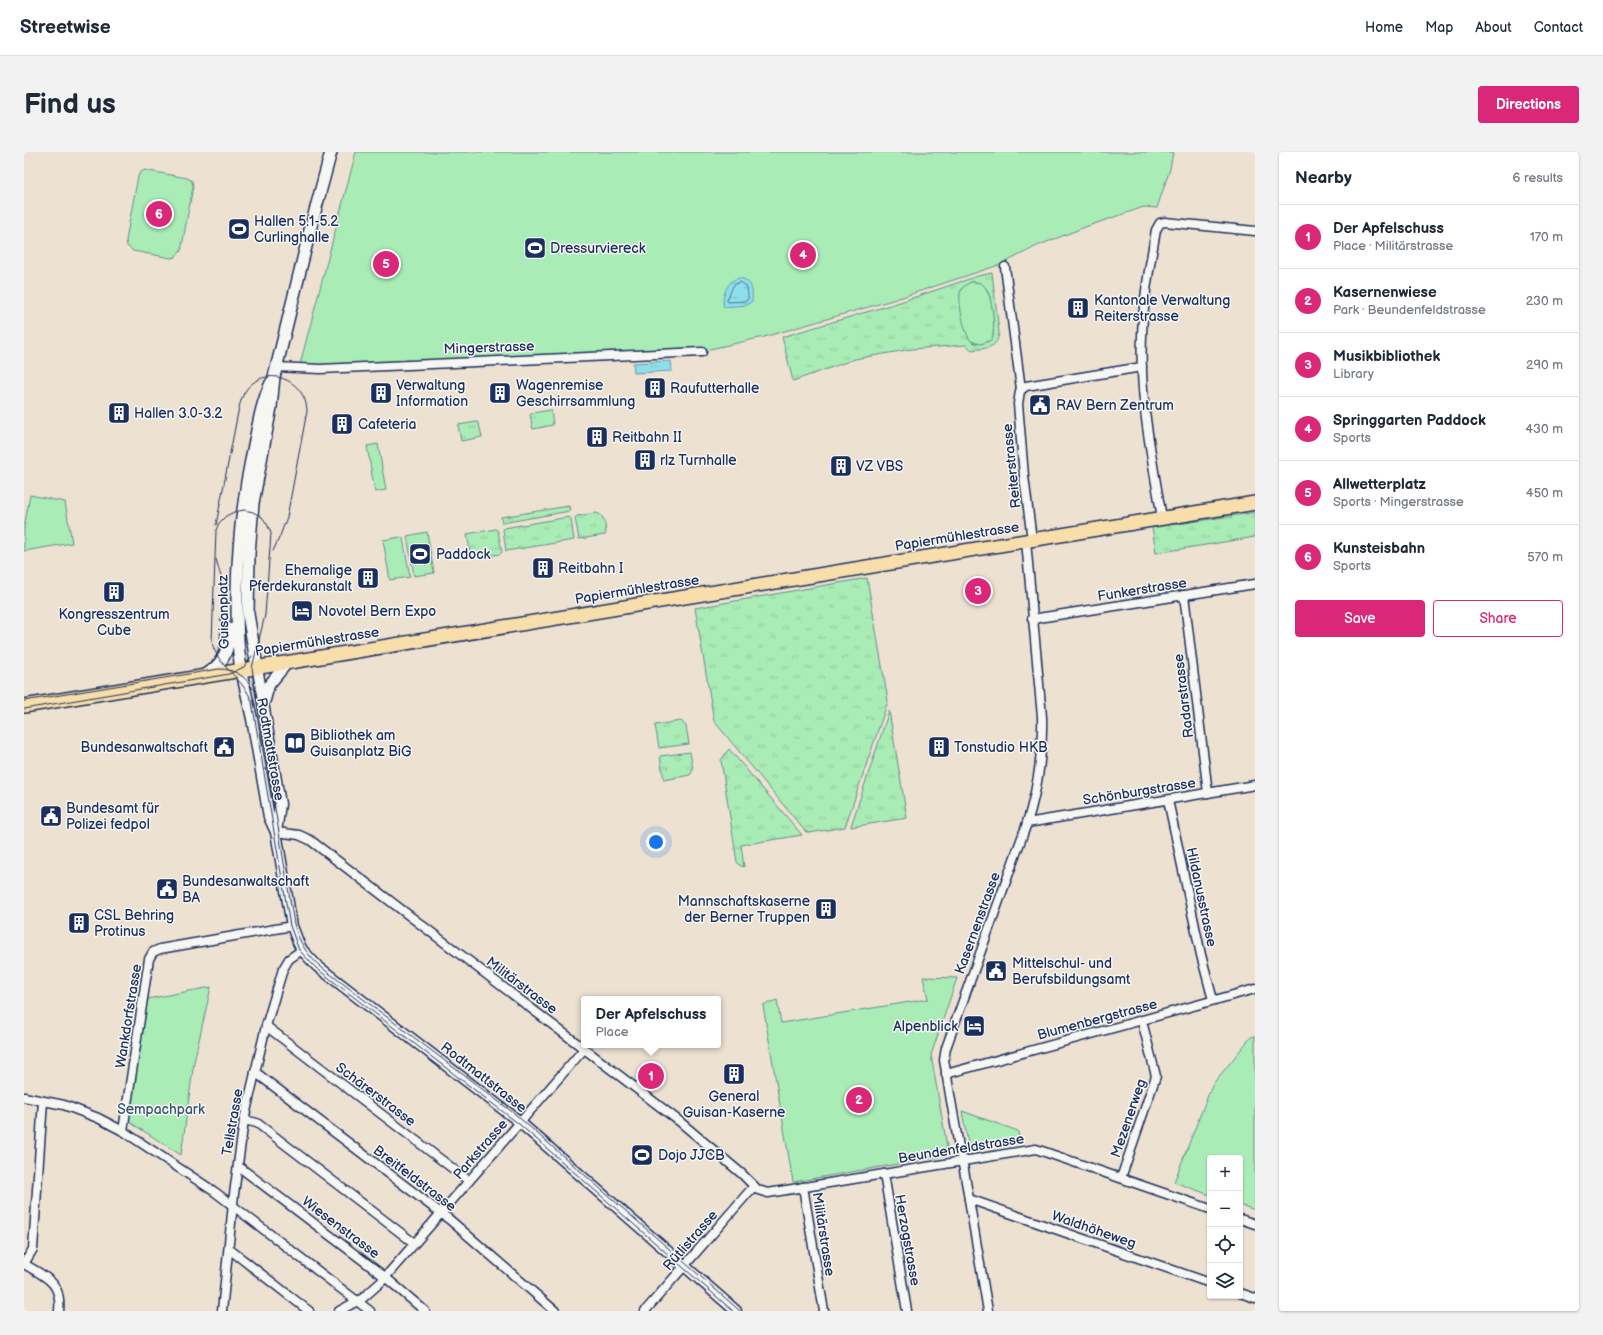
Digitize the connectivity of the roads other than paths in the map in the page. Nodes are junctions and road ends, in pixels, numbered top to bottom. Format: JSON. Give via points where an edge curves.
{"nodes":[{"id":1,"x":331,"y":152,"type":"edge"},
{"id":2,"x":1255,"y":230,"type":"edge"},
{"id":3,"x":1005,"y":266,"type":"dead end"},
{"id":4,"x":702,"y":352,"type":"dead end"},
{"id":5,"x":1142,"y":367,"type":"junction"},
{"id":6,"x":275,"y":372,"type":"junction"},
{"id":7,"x":1021,"y":389,"type":"junction"},
{"id":8,"x":1255,"y":503,"type":"edge"},
{"id":9,"x":1162,"y":518,"type":"junction"},
{"id":10,"x":1029,"y":541,"type":"junction"},
{"id":11,"x":242,"y":554,"type":"junction"},
{"id":12,"x":1255,"y":584,"type":"edge"},
{"id":13,"x":1184,"y":595,"type":"junction"},
{"id":14,"x":1032,"y":619,"type":"junction"},
{"id":15,"x":288,"y":662,"type":"junction"},
{"id":16,"x":256,"y":667,"type":"junction"},
{"id":17,"x":241,"y":670,"type":"junction"},
{"id":18,"x":200,"y":676,"type":"junction"},
{"id":19,"x":24,"y":706,"type":"edge"},
{"id":20,"x":268,"y":728,"type":"junction"},
{"id":21,"x":1255,"y":786,"type":"edge"},
{"id":22,"x":1208,"y":793,"type":"junction"},
{"id":23,"x":1168,"y":800,"type":"junction"},
{"id":24,"x":1027,"y":823,"type":"junction"},
{"id":25,"x":276,"y":832,"type":"junction"},
{"id":26,"x":292,"y":926,"type":"junction"},
{"id":27,"x":302,"y":950,"type":"junction"},
{"id":28,"x":1255,"y":989,"type":"edge"},
{"id":29,"x":1213,"y":1000,"type":"junction"},
{"id":30,"x":1142,"y":1020,"type":"junction"},
{"id":31,"x":266,"y":1026,"type":"junction"},
{"id":32,"x":581,"y":1047,"type":"edge"},
{"id":33,"x":584,"y":1049,"type":"joint"},
{"id":34,"x":255,"y":1072,"type":"junction"},
{"id":35,"x":946,"y":1074,"type":"junction"},
{"id":36,"x":24,"y":1097,"type":"edge"},
{"id":37,"x":43,"y":1101,"type":"junction"},
{"id":38,"x":244,"y":1120,"type":"junction"},
{"id":39,"x":521,"y":1123,"type":"junction"},
{"id":40,"x":123,"y":1131,"type":"junction"},
{"id":41,"x":962,"y":1160,"type":"junction"},
{"id":42,"x":238,"y":1166,"type":"junction"},
{"id":43,"x":884,"y":1174,"type":"junction"},
{"id":44,"x":1121,"y":1178,"type":"junction"},
{"id":45,"x":469,"y":1182,"type":"junction"},
{"id":46,"x":754,"y":1186,"type":"junction"},
{"id":47,"x":803,"y":1187,"type":"junction"},
{"id":48,"x":969,"y":1199,"type":"junction"},
{"id":49,"x":232,"y":1206,"type":"junction"},
{"id":50,"x":1207,"y":1208,"type":"edge"},
{"id":51,"x":441,"y":1214,"type":"junction"},
{"id":52,"x":1243,"y":1220,"type":"edge"},
{"id":53,"x":1255,"y":1224,"type":"edge"},
{"id":54,"x":414,"y":1243,"type":"junction"},
{"id":55,"x":229,"y":1249,"type":"junction"},
{"id":56,"x":24,"y":1264,"type":"edge"},
{"id":57,"x":684,"y":1265,"type":"junction"},
{"id":58,"x":386,"y":1277,"type":"junction"},
{"id":59,"x":1207,"y":1282,"type":"edge"},
{"id":60,"x":1243,"y":1294,"type":"edge"},
{"id":61,"x":1255,"y":1298,"type":"edge"},
{"id":62,"x":357,"y":1301,"type":"junction"},
{"id":63,"x":59,"y":1311,"type":"edge"},
{"id":64,"x":222,"y":1311,"type":"edge"},
{"id":65,"x":309,"y":1311,"type":"edge"},
{"id":66,"x":339,"y":1311,"type":"edge"},
{"id":67,"x":370,"y":1311,"type":"edge"},
{"id":68,"x":425,"y":1311,"type":"edge"},
{"id":69,"x":555,"y":1311,"type":"edge"},
{"id":70,"x":645,"y":1311,"type":"edge"},
{"id":71,"x":736,"y":1311,"type":"edge"},
{"id":72,"x":824,"y":1311,"type":"edge"},
{"id":73,"x":907,"y":1311,"type":"edge"},
{"id":74,"x":988,"y":1311,"type":"edge"}],
"edges":[{"from":1,"to":6,"type":"main road"},
{"from":2,"to":5,"type":"street","via":[[1165,222],[1159,224],[1145,296]]},
{"from":3,"to":7,"type":"street","name":"Reiterstrasse"},
{"from":4,"to":6,"type":"street","name":"Mingerstrasse"},
{"from":5,"to":7,"type":"street","via":[[1026,386]]},
{"from":5,"to":9,"type":"street","via":[[1147,426]]},
{"from":6,"to":11,"type":"main road","via":[[271,407]]},
{"from":7,"to":10,"type":"street","name":"Reiterstrasse","via":[[1018,404]]},
{"from":8,"to":9,"type":"main road","name":"Papiermühlestrasse"},
{"from":9,"to":10,"type":"main road","name":"Papiermühlestrasse"},
{"from":10,"to":14,"type":"street","name":"Kasernenstrasse"},
{"from":10,"to":15,"type":"main road","name":"Papiermühlestrasse"},
{"from":11,"to":16,"type":"main road","name":"Guisanplatz"},
{"from":11,"to":17,"type":"main road","name":"Guisanplatz","via":[[236,631]]},
{"from":11,"to":18,"type":"main road","via":[[234,564],[232,577],[228,647],[224,658],[215,668]]},
{"from":12,"to":13,"type":"street","name":"Funkerstrasse"},
{"from":13,"to":14,"type":"street","name":"Funkerstrasse"},
{"from":13,"to":22,"type":"street","name":"Radarstrasse"},
{"from":14,"to":24,"type":"street","name":"Kasernenstrasse","via":[[1042,725],[1035,789]]},
{"from":15,"to":16,"type":"main road","name":"Papiermühlestrasse"},
{"from":15,"to":20,"type":"street","via":[[267,688],[265,702]]},
{"from":16,"to":17,"type":"main road","name":"Papiermühlestrasse"},
{"from":16,"to":20,"type":"street","name":"Rodtmattstrasse"},
{"from":17,"to":18,"type":"main road","name":"Papiermühlestrasse"},
{"from":17,"to":25,"type":"street","name":"Rodtmattstrasse","via":[[269,817]]},
{"from":18,"to":19,"type":"main road","name":"Papiermühlestrasse"},
{"from":20,"to":25,"type":"street","name":"Rodtmattstrasse","via":[[280,804]]},
{"from":21,"to":22,"type":"street","name":"Schönburgstrasse"},
{"from":22,"to":23,"type":"street","name":"Schönburgstrasse"},
{"from":23,"to":24,"type":"street","name":"Schönburgstrasse"},
{"from":23,"to":29,"type":"street","name":"Hildanusstrasse"},
{"from":24,"to":35,"type":"street","name":"Kasernenstrasse","via":[[946,1048]]},
{"from":25,"to":26,"type":"street","name":"Rodtmattstrasse"},
{"from":25,"to":32,"type":"street","name":"Militärstrasse","via":[[308,838]]},
{"from":26,"to":27,"type":"street","name":"Rodtmattstrasse"},
{"from":26,"to":40,"type":"street","name":"Wankdorfstrasse","via":[[152,952]]},
{"from":27,"to":31,"type":"street","name":"Tellstrasse","via":[[289,958],[283,969]]},
{"from":27,"to":39,"type":"street","name":"Rodtmattstrasse","via":[[316,966]]},
{"from":28,"to":29,"type":"street","name":"Blumenbergstrasse"},
{"from":29,"to":30,"type":"street","name":"Blumenbergstrasse"},
{"from":30,"to":35,"type":"street","name":"Blumenbergstrasse"},
{"from":30,"to":44,"type":"street","name":"Mezenerweg","via":[[1156,1076]]},
{"from":31,"to":34,"type":"street","name":"Tellstrasse"},
{"from":31,"to":45,"type":"street","name":"Schärerstrasse"},
{"from":33,"to":39,"type":"street","name":"Parkstrasse"},
{"from":33,"to":46,"type":"street","name":"Militärstrasse","via":[[679,1121]]},
{"from":34,"to":38,"type":"street","name":"Tellstrasse"},
{"from":34,"to":51,"type":"street","name":"Breitfeldstrasse"},
{"from":35,"to":41,"type":"street","name":"Kasernenstrasse"},
{"from":36,"to":37,"type":"street"},
{"from":37,"to":40,"type":"street","via":[[64,1105]]},
{"from":37,"to":56,"type":"street","via":[[33,1248]]},
{"from":38,"to":42,"type":"street","name":"Tellstrasse"},
{"from":38,"to":54,"type":"street","via":[[257,1123]]},
{"from":39,"to":45,"type":"street","name":"Parkstrasse"},
{"from":39,"to":57,"type":"street","name":"Rodtmattstrasse"},
{"from":40,"to":49,"type":"street"},
{"from":41,"to":43,"type":"street","name":"Beundenfeldstrasse"},
{"from":41,"to":44,"type":"street","name":"Beundenfeldstrasse","via":[[1036,1149]]},
{"from":41,"to":48,"type":"street","name":"Kasernenstrasse"},
{"from":42,"to":49,"type":"street","name":"Tellstrasse"},
{"from":42,"to":58,"type":"street","name":"Wiesenstrasse"},
{"from":43,"to":47,"type":"street","name":"Beundenfeldstrasse"},
{"from":43,"to":73,"type":"street","name":"Herzogstrasse"},
{"from":44,"to":50,"type":"street","name":"Beundenfeldstrasse"},
{"from":45,"to":51,"type":"street","name":"Parkstrasse"},
{"from":46,"to":47,"type":"street","name":"Militärstrasse","via":[[768,1193]]},
{"from":46,"to":57,"type":"street","name":"Rütlistrasse"},
{"from":47,"to":72,"type":"street","name":"Militärstrasse"},
{"from":48,"to":59,"type":"street","name":"Waldhöheweg"},
{"from":48,"to":74,"type":"street","name":"Kasernenstrasse"},
{"from":49,"to":55,"type":"street","name":"Tellstrasse"},
{"from":49,"to":62,"type":"street"},
{"from":51,"to":54,"type":"street","name":"Parkstrasse"},
{"from":51,"to":69,"type":"street","name":"Breitfeldstrasse"},
{"from":52,"to":53,"type":"street"},
{"from":54,"to":58,"type":"street","name":"Parkstrasse"},
{"from":55,"to":64,"type":"street","name":"Tellstrasse"},
{"from":55,"to":65,"type":"street"},
{"from":56,"to":63,"type":"street","via":[[54,1284],[59,1294]]},
{"from":57,"to":70,"type":"street","name":"Rütlistrasse"},
{"from":57,"to":71,"type":"street","name":"Rodtmattstrasse"},
{"from":58,"to":62,"type":"street","name":"Parkstrasse"},
{"from":58,"to":68,"type":"street","name":"Wiesenstrasse"},
{"from":60,"to":61,"type":"street"},
{"from":62,"to":66,"type":"street","name":"Parkstrasse"},
{"from":62,"to":67,"type":"street"}]}
